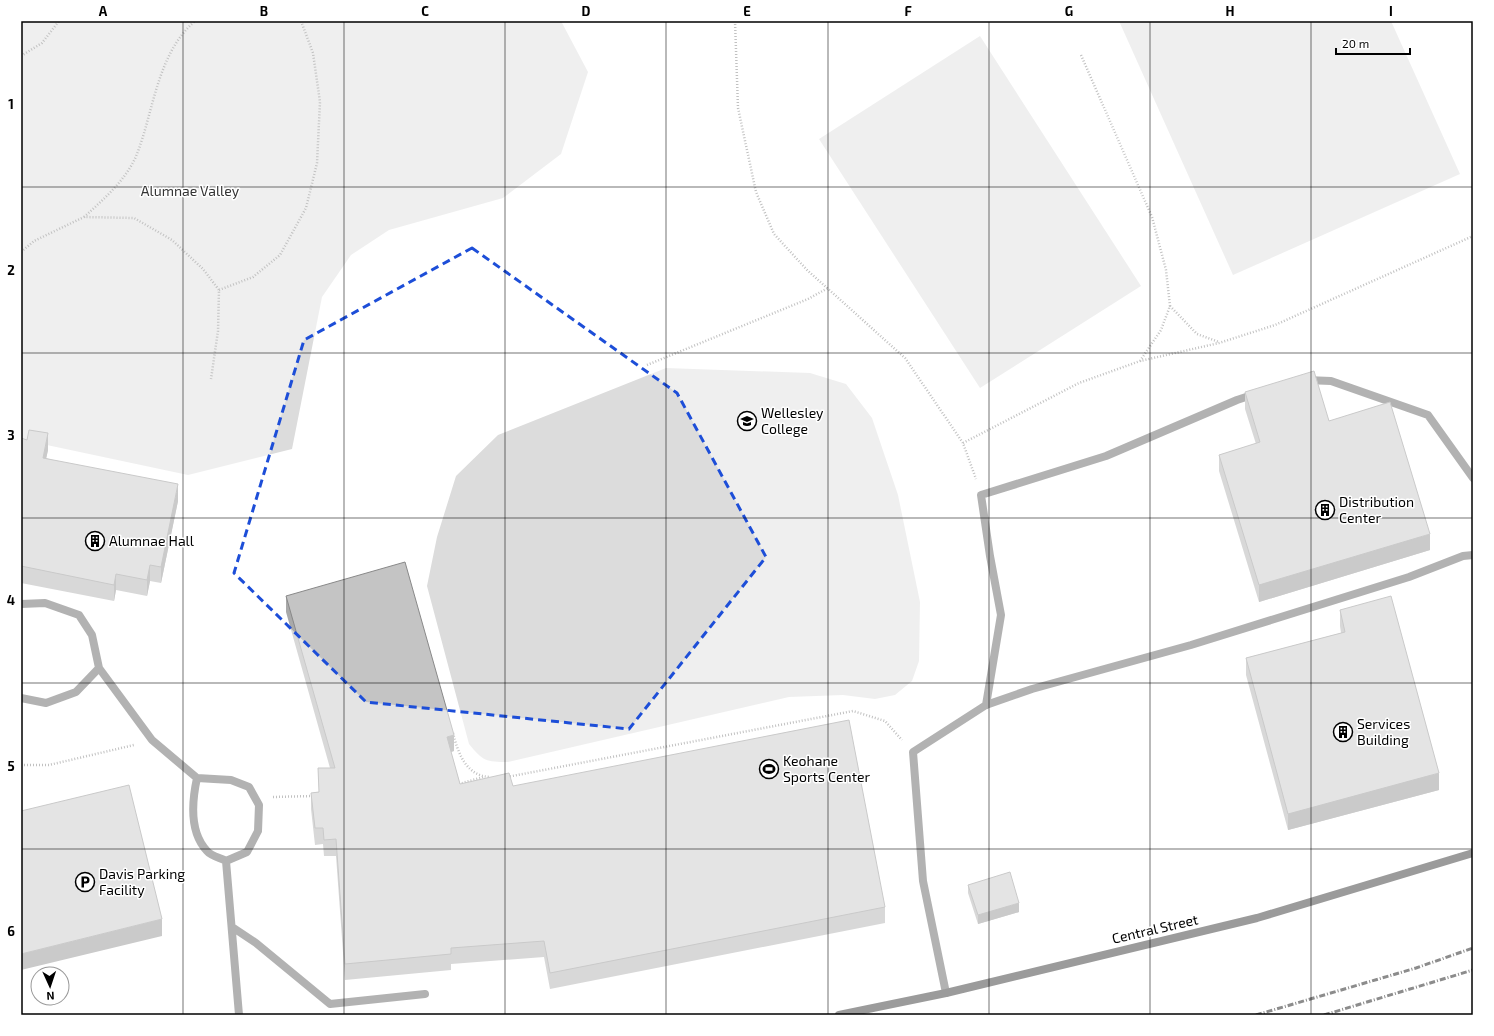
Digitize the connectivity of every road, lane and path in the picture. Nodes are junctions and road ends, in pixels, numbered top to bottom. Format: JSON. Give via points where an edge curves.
{"nodes":[{"id":1,"x":59,"y":21,"type":"edge"},
{"id":2,"x":195,"y":21,"type":"edge"},
{"id":3,"x":301,"y":21,"type":"edge"},
{"id":4,"x":735,"y":21,"type":"edge"},
{"id":5,"x":1081,"y":55,"type":"dead end"},
{"id":6,"x":21,"y":56,"type":"edge"},
{"id":7,"x":84,"y":217,"type":"junction"},
{"id":8,"x":1473,"y":236,"type":"edge"},
{"id":9,"x":21,"y":252,"type":"edge"},
{"id":10,"x":828,"y":288,"type":"junction"},
{"id":11,"x":218,"y":290,"type":"junction"},
{"id":12,"x":1170,"y":306,"type":"junction"},
{"id":13,"x":1219,"y":343,"type":"junction"},
{"id":14,"x":1140,"y":361,"type":"junction"},
{"id":15,"x":647,"y":365,"type":"dead end"},
{"id":16,"x":211,"y":379,"type":"dead end"},
{"id":17,"x":1294,"y":383,"type":"edge"},
{"id":18,"x":1266,"y":391,"type":"edge"},
{"id":19,"x":963,"y":443,"type":"junction"},
{"id":20,"x":1473,"y":478,"type":"edge"},
{"id":21,"x":981,"y":495,"type":"junction"},
{"id":22,"x":1473,"y":554,"type":"edge"},
{"id":23,"x":21,"y":604,"type":"edge"},
{"id":24,"x":99,"y":668,"type":"junction"},
{"id":25,"x":21,"y":698,"type":"edge"},
{"id":26,"x":986,"y":705,"type":"junction"},
{"id":27,"x":451,"y":727,"type":"edge"},
{"id":28,"x":152,"y":740,"type":"junction"},
{"id":29,"x":912,"y":752,"type":"junction"},
{"id":30,"x":21,"y":765,"type":"edge"},
{"id":31,"x":483,"y":777,"type":"junction"},
{"id":32,"x":197,"y":778,"type":"junction"},
{"id":33,"x":497,"y":778,"type":"edge"},
{"id":34,"x":504,"y":778,"type":"edge"},
{"id":35,"x":456,"y":785,"type":"edge"},
{"id":36,"x":319,"y":796,"type":"edge"},
{"id":37,"x":254,"y":797,"type":"junction"},
{"id":38,"x":1473,"y":853,"type":"edge"},
{"id":39,"x":226,"y":861,"type":"junction"},
{"id":40,"x":232,"y":927,"type":"junction"},
{"id":41,"x":946,"y":992,"type":"junction"},
{"id":42,"x":425,"y":994,"type":"dead end"},
{"id":43,"x":238,"y":1015,"type":"edge"},
{"id":44,"x":839,"y":1015,"type":"edge"}],
"edges":[{"from":1,"to":6,"type":"path","via":[[42,43]]},
{"from":2,"to":7,"type":"path","via":[[175,45],[156,86],[137,154],[131,166],[105,198]]},
{"from":3,"to":11,"type":"path","via":[[313,53],[320,102],[317,163],[306,208],[280,255],[253,277]]},
{"from":4,"to":10,"type":"path","via":[[738,108],[756,192],[774,234],[807,270]]},
{"from":5,"to":12,"type":"path","via":[[1152,217],[1166,270]]},
{"from":7,"to":9,"type":"path","via":[[34,240]]},
{"from":7,"to":11,"type":"path","via":[[134,218],[172,240],[203,269]]},
{"from":8,"to":13,"type":"path","via":[[1275,325]]},
{"from":10,"to":15,"type":"path","via":[[808,299]]},
{"from":10,"to":19,"type":"path","via":[[905,358]]},
{"from":11,"to":16,"type":"path","via":[[218,331]]},
{"from":12,"to":13,"type":"path","via":[[1197,334]]},
{"from":12,"to":14,"type":"path","via":[[1161,330]]},
{"from":13,"to":14,"type":"path"},
{"from":14,"to":19,"type":"path","via":[[1079,383]]},
{"from":17,"to":20,"type":"lane","via":[[1308,379],[1331,381],[1428,415]]},
{"from":18,"to":21,"type":"lane","via":[[1237,400],[1106,456]]},
{"from":19,"to":21,"type":"path"},
{"from":21,"to":26,"type":"lane","via":[[1001,615]]},
{"from":22,"to":26,"type":"lane","via":[[1409,577]]},
{"from":23,"to":24,"type":"lane","via":[[45,603],[79,615],[92,635]]},
{"from":24,"to":25,"type":"lane","via":[[76,692],[46,703]]},
{"from":24,"to":28,"type":"lane"},
{"from":26,"to":29,"type":"lane"},
{"from":27,"to":31,"type":"path","via":[[461,758],[469,768]]},
{"from":28,"to":30,"type":"path","via":[[50,766]]},
{"from":28,"to":32,"type":"lane"},
{"from":29,"to":34,"type":"path","via":[[884,721],[853,711]]},
{"from":29,"to":41,"type":"lane","via":[[923,881]]},
{"from":31,"to":33,"type":"path"},
{"from":31,"to":35,"type":"path"},
{"from":32,"to":37,"type":"lane","via":[[231,780],[249,787]]},
{"from":32,"to":39,"type":"lane","via":[[192,799],[196,832],[208,852]]},
{"from":36,"to":37,"type":"path"},
{"from":37,"to":39,"type":"lane","via":[[259,805],[258,831],[247,852]]},
{"from":38,"to":41,"type":"main road","name":"Central Street","via":[[1257,918]]},
{"from":39,"to":40,"type":"lane"},
{"from":40,"to":42,"type":"lane","via":[[256,943],[330,1004]]},
{"from":40,"to":43,"type":"lane"},
{"from":41,"to":44,"type":"main road","name":"Central Street"}]}
